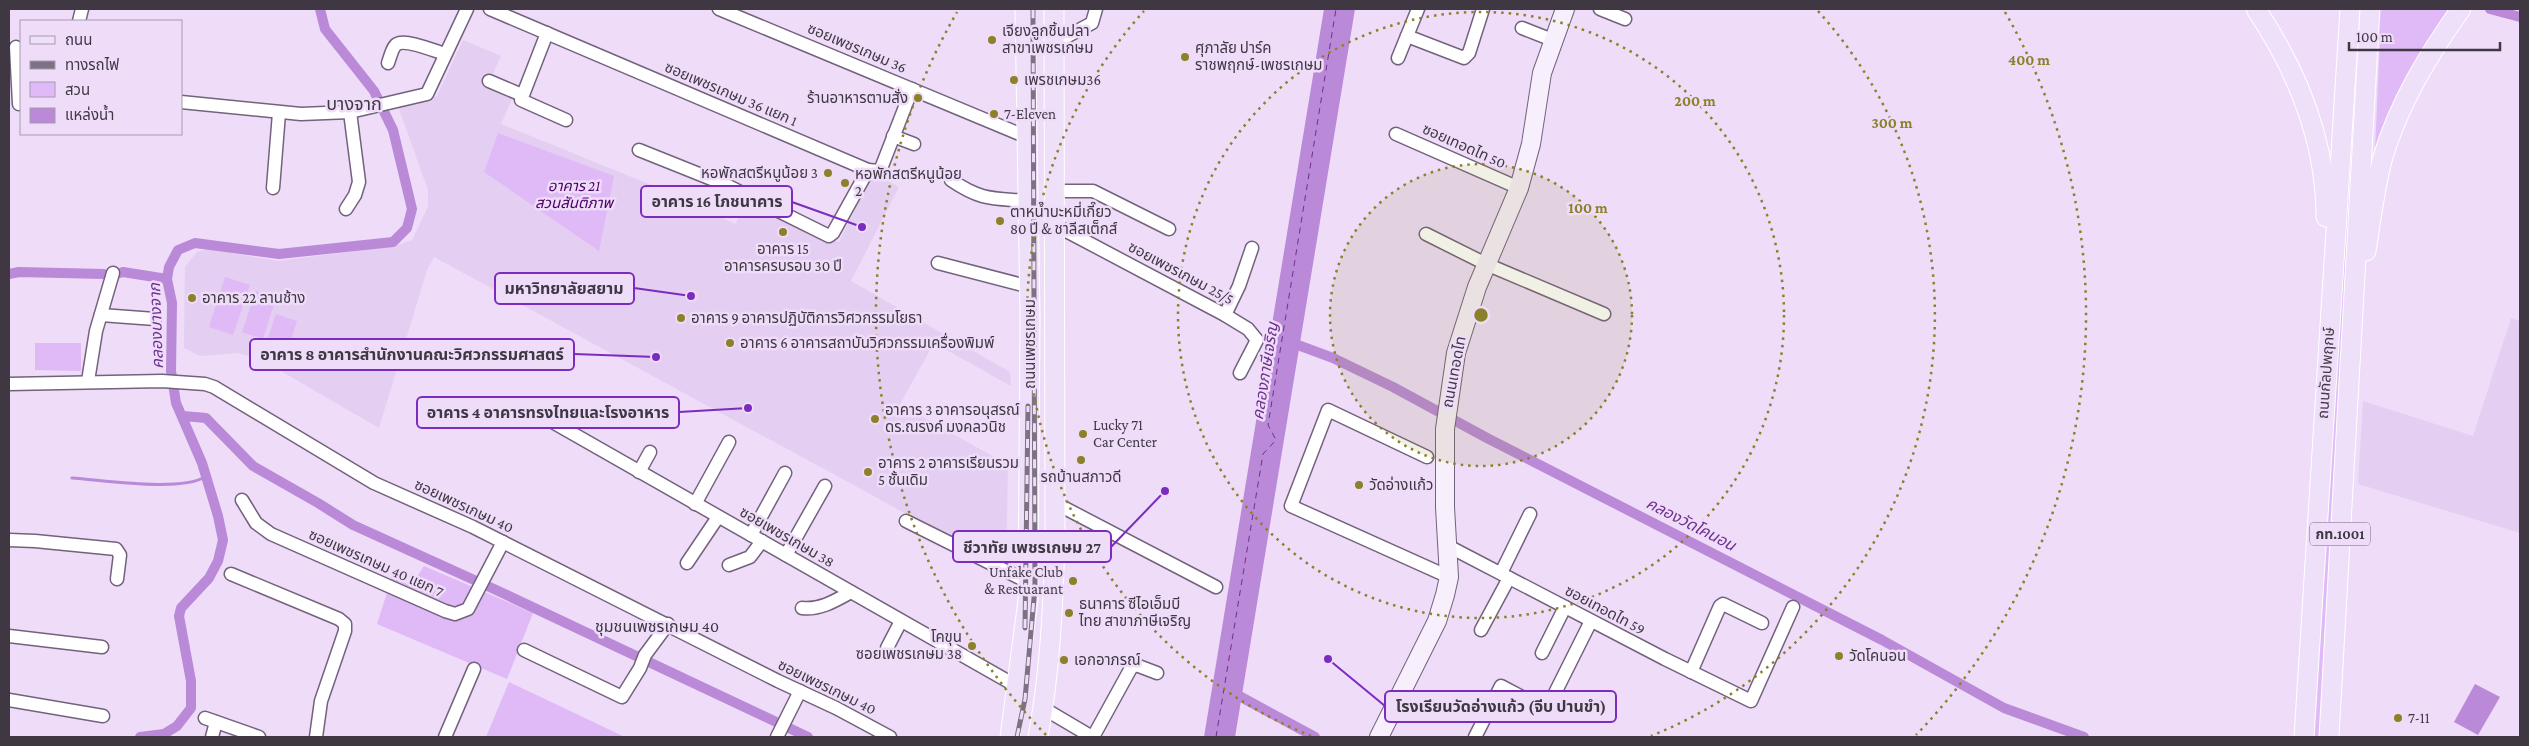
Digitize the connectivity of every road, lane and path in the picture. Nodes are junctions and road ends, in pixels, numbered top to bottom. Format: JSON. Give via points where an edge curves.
{"nodes":[{"id":1,"x":467,"y":9,"type":"edge"},
{"id":2,"x":490,"y":9,"type":"edge"},
{"id":3,"x":719,"y":9,"type":"edge"},
{"id":4,"x":1025,"y":9,"type":"edge"},
{"id":5,"x":1054,"y":9,"type":"edge"},
{"id":6,"x":1096,"y":9,"type":"edge"},
{"id":7,"x":1418,"y":9,"type":"edge"},
{"id":8,"x":1483,"y":9,"type":"edge"},
{"id":9,"x":1565,"y":9,"type":"edge"},
{"id":10,"x":1600,"y":9,"type":"edge"},
{"id":11,"x":2256,"y":9,"type":"edge"},
{"id":12,"x":2350,"y":9,"type":"edge"},
{"id":13,"x":2370,"y":9,"type":"edge"},
{"id":14,"x":2380,"y":9,"type":"edge"},
{"id":15,"x":2461,"y":9,"type":"edge"},
{"id":16,"x":1624,"y":19,"type":"dead end"},
{"id":17,"x":1522,"y":28,"type":"dead end"},
{"id":18,"x":547,"y":33,"type":"junction"},
{"id":19,"x":1407,"y":36,"type":"junction"},
{"id":20,"x":1555,"y":41,"type":"junction"},
{"id":21,"x":1053,"y":44,"type":"junction"},
{"id":22,"x":15,"y":46,"type":"edge"},
{"id":23,"x":445,"y":54,"type":"junction"},
{"id":24,"x":1398,"y":58,"type":"dead end"},
{"id":25,"x":388,"y":63,"type":"dead end"},
{"id":26,"x":489,"y":81,"type":"dead end"},
{"id":27,"x":2366,"y":82,"type":"junction"},
{"id":28,"x":912,"y":89,"type":"junction"},
{"id":29,"x":522,"y":95,"type":"junction"},
{"id":30,"x":182,"y":102,"type":"edge"},
{"id":31,"x":19,"y":104,"type":"dead end"},
{"id":32,"x":350,"y":112,"type":"junction"},
{"id":33,"x":279,"y":113,"type":"junction"},
{"id":34,"x":566,"y":120,"type":"dead end"},
{"id":35,"x":1396,"y":134,"type":"dead end"},
{"id":36,"x":893,"y":136,"type":"junction"},
{"id":37,"x":1027,"y":137,"type":"junction"},
{"id":38,"x":914,"y":144,"type":"dead end"},
{"id":39,"x":639,"y":150,"type":"dead end"},
{"id":40,"x":868,"y":170,"type":"junction"},
{"id":41,"x":951,"y":180,"type":"dead end"},
{"id":42,"x":273,"y":188,"type":"dead end"},
{"id":43,"x":1519,"y":188,"type":"junction"},
{"id":44,"x":1053,"y":191,"type":"junction"},
{"id":45,"x":1028,"y":201,"type":"junction"},
{"id":46,"x":346,"y":209,"type":"dead end"},
{"id":47,"x":1053,"y":224,"type":"junction"},
{"id":48,"x":1029,"y":225,"type":"junction"},
{"id":49,"x":1169,"y":229,"type":"dead end"},
{"id":50,"x":1426,"y":234,"type":"dead end"},
{"id":51,"x":1252,"y":248,"type":"dead end"},
{"id":52,"x":938,"y":263,"type":"dead end"},
{"id":53,"x":1486,"y":264,"type":"junction"},
{"id":54,"x":113,"y":273,"type":"dead end"},
{"id":55,"x":1030,"y":287,"type":"junction"},
{"id":56,"x":1225,"y":314,"type":"junction"},
{"id":57,"x":1604,"y":314,"type":"dead end"},
{"id":58,"x":100,"y":315,"type":"junction"},
{"id":59,"x":155,"y":319,"type":"dead end"},
{"id":60,"x":2351,"y":331,"type":"junction"},
{"id":61,"x":1240,"y":373,"type":"dead end"},
{"id":62,"x":88,"y":381,"type":"junction"},
{"id":63,"x":9,"y":384,"type":"edge"},
{"id":64,"x":2325,"y":388,"type":"junction"},
{"id":65,"x":542,"y":416,"type":"dead end"},
{"id":66,"x":729,"y":442,"type":"dead end"},
{"id":67,"x":650,"y":452,"type":"dead end"},
{"id":68,"x":1427,"y":457,"type":"dead end"},
{"id":69,"x":639,"y":472,"type":"junction"},
{"id":70,"x":785,"y":473,"type":"dead end"},
{"id":71,"x":825,"y":486,"type":"dead end"},
{"id":72,"x":242,"y":500,"type":"dead end"},
{"id":73,"x":1055,"y":503,"type":"junction"},
{"id":74,"x":695,"y":504,"type":"junction"},
{"id":75,"x":1530,"y":514,"type":"dead end"},
{"id":76,"x":718,"y":517,"type":"junction"},
{"id":77,"x":906,"y":522,"type":"dead end"},
{"id":78,"x":756,"y":538,"type":"junction"},
{"id":79,"x":9,"y":540,"type":"edge"},
{"id":80,"x":503,"y":542,"type":"junction"},
{"id":81,"x":1446,"y":545,"type":"junction"},
{"id":82,"x":786,"y":555,"type":"junction"},
{"id":83,"x":687,"y":564,"type":"dead end"},
{"id":84,"x":728,"y":566,"type":"dead end"},
{"id":85,"x":231,"y":574,"type":"dead end"},
{"id":86,"x":1505,"y":576,"type":"junction"},
{"id":87,"x":1449,"y":578,"type":"junction"},
{"id":88,"x":117,"y":579,"type":"dead end"},
{"id":89,"x":1028,"y":582,"type":"junction"},
{"id":90,"x":1216,"y":587,"type":"dead end"},
{"id":91,"x":851,"y":592,"type":"junction"},
{"id":92,"x":1565,"y":607,"type":"junction"},
{"id":93,"x":1792,"y":607,"type":"dead end"},
{"id":94,"x":802,"y":608,"type":"dead end"},
{"id":95,"x":901,"y":621,"type":"junction"},
{"id":96,"x":1591,"y":621,"type":"junction"},
{"id":97,"x":1762,"y":623,"type":"dead end"},
{"id":98,"x":668,"y":624,"type":"junction"},
{"id":99,"x":1481,"y":630,"type":"dead end"},
{"id":100,"x":9,"y":636,"type":"edge"},
{"id":101,"x":102,"y":648,"type":"dead end"},
{"id":102,"x":887,"y":648,"type":"dead end"},
{"id":103,"x":524,"y":650,"type":"dead end"},
{"id":104,"x":1542,"y":653,"type":"dead end"},
{"id":105,"x":474,"y":668,"type":"dead end"},
{"id":106,"x":1691,"y":672,"type":"junction"},
{"id":107,"x":1157,"y":673,"type":"dead end"},
{"id":108,"x":1018,"y":686,"type":"junction"},
{"id":109,"x":800,"y":691,"type":"junction"},
{"id":110,"x":9,"y":700,"type":"edge"},
{"id":111,"x":1043,"y":708,"type":"junction"},
{"id":112,"x":102,"y":716,"type":"dead end"},
{"id":113,"x":781,"y":729,"type":"edge"},
{"id":114,"x":212,"y":737,"type":"edge"},
{"id":115,"x":258,"y":737,"type":"edge"},
{"id":116,"x":316,"y":737,"type":"edge"},
{"id":117,"x":445,"y":737,"type":"edge"},
{"id":118,"x":890,"y":737,"type":"edge"},
{"id":119,"x":1010,"y":737,"type":"edge"},
{"id":120,"x":1038,"y":737,"type":"edge"},
{"id":121,"x":1092,"y":737,"type":"edge"},
{"id":122,"x":1379,"y":737,"type":"edge"},
{"id":123,"x":1475,"y":737,"type":"edge"},
{"id":124,"x":2304,"y":737,"type":"edge"},
{"id":125,"x":2329,"y":737,"type":"edge"}],
"edges":[{"from":1,"to":23,"type":"street"},
{"from":2,"to":18,"type":"street","name":"ซอยเพชรเกษม 36 แยก 1"},
{"from":3,"to":28,"type":"street","name":"ซอยเพชรเกษม 36"},
{"from":4,"to":37,"type":"main road","name":"ถนนเพชรเกษม"},
{"from":5,"to":21,"type":"main road","name":"ถนนเพชรเกษม"},
{"from":6,"to":21,"type":"street","via":[[1092,22]]},
{"from":7,"to":19,"type":"street"},
{"from":8,"to":19,"type":"street","via":[[1469,53],[1464,58]]},
{"from":9,"to":20,"type":"main road","name":"ถนนเทอดไท"},
{"from":10,"to":16,"type":"street"},
{"from":11,"to":64,"type":"main road","via":[[2303,94],[2322,165],[2326,204]]},
{"from":12,"to":64,"type":"main road","name":"ถนนกัลปพฤกษ์","number":"กท.1001"},
{"from":13,"to":27,"type":"main road","name":"ถนนกัลปพฤกษ์","number":"กท.1001"},
{"from":14,"to":27,"type":"main road"},
{"from":15,"to":60,"type":"main road","via":[[2409,91],[2383,157]]},
{"from":17,"to":20,"type":"street"},
{"from":18,"to":29,"type":"street"},
{"from":18,"to":40,"type":"street","name":"ซอยเพชรเกษม 36 แยก 1"},
{"from":19,"to":24,"type":"street"},
{"from":20,"to":43,"type":"main road","name":"ถนนเทอดไท","via":[[1542,73],[1531,144]]},
{"from":21,"to":44,"type":"main road","name":"ถนนเพชรเกษม"},
{"from":22,"to":31,"type":"street"},
{"from":23,"to":25,"type":"street","via":[[399,44],[394,46]]},
{"from":23,"to":32,"type":"street","via":[[427,94]]},
{"from":26,"to":29,"type":"street"},
{"from":27,"to":60,"type":"main road","name":"ถนนกัลปพฤกษ์","number":"กท.1001"},
{"from":28,"to":36,"type":"street"},
{"from":28,"to":37,"type":"street","name":"ซอยเพชรเกษม 36"},
{"from":29,"to":34,"type":"street","via":[[524,103]]},
{"from":30,"to":33,"type":"street"},
{"from":32,"to":33,"type":"street"},
{"from":32,"to":46,"type":"street","via":[[359,182],[356,195]]},
{"from":33,"to":42,"type":"street"},
{"from":35,"to":43,"type":"street","name":"ซอยเทอดไท 50"},
{"from":36,"to":38,"type":"street"},
{"from":36,"to":40,"type":"street","via":[[880,171]]},
{"from":37,"to":45,"type":"main road","name":"ถนนเพชรเกษม"},
{"from":39,"to":40,"type":"street","via":[[724,184],[829,236]]},
{"from":41,"to":45,"type":"street","via":[[984,198]]},
{"from":43,"to":53,"type":"main road","name":"ถนนเทอดไท"},
{"from":44,"to":47,"type":"main road","name":"ถนนเพชรเกษม"},
{"from":44,"to":49,"type":"street","via":[[1093,191]]},
{"from":45,"to":48,"type":"main road","name":"ถนนเพชรเกษม"},
{"from":47,"to":48,"type":"main road"},
{"from":47,"to":56,"type":"street","name":"ซอยเพชรเกษม 25/5"},
{"from":47,"to":73,"type":"main road","name":"ถนนเพชรเกษม"},
{"from":48,"to":55,"type":"main road","name":"ถนนเพชรเกษม"},
{"from":50,"to":53,"type":"street"},
{"from":51,"to":56,"type":"street"},
{"from":52,"to":55,"type":"street"},
{"from":53,"to":57,"type":"street"},
{"from":53,"to":81,"type":"main road","name":"ถนนเทอดไท","via":[[1456,353],[1447,401]]},
{"from":54,"to":58,"type":"street"},
{"from":55,"to":89,"type":"main road","name":"ถนนเพชรเกษม"},
{"from":56,"to":61,"type":"street","name":"ซอยเพชรเกษม 25/5","via":[[1248,329],[1257,340]]},
{"from":58,"to":59,"type":"street"},
{"from":58,"to":62,"type":"street"},
{"from":60,"to":125,"type":"main road","name":"ถนนกัลปพฤกษ์","number":"กท.1001"},
{"from":62,"to":63,"type":"street","name":"ซอยเพชรเกษม 40"},
{"from":62,"to":80,"type":"street","name":"ซอยเพชรเกษม 40","via":[[184,382],[214,387],[374,483]]},
{"from":64,"to":124,"type":"main road","name":"ถนนกัลปพฤกษ์","number":"กท.1001"},
{"from":65,"to":69,"type":"street","name":"ซอยเพชรเกษม 38"},
{"from":66,"to":74,"type":"street"},
{"from":67,"to":69,"type":"street"},
{"from":68,"to":87,"type":"street","via":[[1328,410],[1291,506]]},
{"from":69,"to":74,"type":"street","name":"ซอยเพชรเกษม 38"},
{"from":70,"to":78,"type":"street"},
{"from":71,"to":82,"type":"street"},
{"from":72,"to":80,"type":"street","name":"ซอยเพชรเกษม 40 แยก 7","via":[[256,523],[270,534],[455,614],[468,609]]},
{"from":73,"to":90,"type":"street"},
{"from":73,"to":111,"type":"main road","name":"ถนนเพชรเกษม","via":[[1053,619]]},
{"from":74,"to":76,"type":"street","name":"ซอยเพชรเกษม 38"},
{"from":75,"to":86,"type":"street"},
{"from":76,"to":78,"type":"street","name":"ซอยเพชรเกษม 38"},
{"from":76,"to":83,"type":"street"},
{"from":77,"to":89,"type":"street"},
{"from":78,"to":82,"type":"street","name":"ซอยเพชรเกษม 38"},
{"from":78,"to":84,"type":"street","via":[[750,557]]},
{"from":79,"to":88,"type":"street","via":[[116,549],[120,555]]},
{"from":80,"to":98,"type":"street","name":"ซอยเพชรเกษม 40"},
{"from":81,"to":86,"type":"street","name":"ซอยเทอดไท 59"},
{"from":81,"to":87,"type":"main road","name":"ถนนเทอดไท"},
{"from":82,"to":91,"type":"street","name":"ซอยเพชรเกษม 38"},
{"from":85,"to":116,"type":"street","via":[[345,624],[321,702]]},
{"from":86,"to":92,"type":"street","name":"ซอยเทอดไท 59"},
{"from":86,"to":99,"type":"street"},
{"from":87,"to":122,"type":"main road","name":"ถนนเทอดไท","via":[[1437,621]]},
{"from":89,"to":108,"type":"main road","name":"ถนนเพชรเกษม"},
{"from":91,"to":94,"type":"street","via":[[813,609]]},
{"from":91,"to":95,"type":"street","name":"ซอยเพชรเกษม 38"},
{"from":92,"to":96,"type":"street","name":"ซอยเทอดไท 59"},
{"from":92,"to":104,"type":"street"},
{"from":93,"to":106,"type":"street","name":"ซอยเทอดไท 59","via":[[1751,701]]},
{"from":95,"to":102,"type":"street"},
{"from":95,"to":108,"type":"street","name":"ซอยเพชรเกษม 38"},
{"from":96,"to":106,"type":"street","name":"ซอยเทอดไท 59"},
{"from":96,"to":123,"type":"street","via":[[1548,707],[1543,708],[1500,686]]},
{"from":97,"to":106,"type":"street","via":[[1724,604],[1720,606]]},
{"from":98,"to":103,"type":"street","via":[[622,697]]},
{"from":98,"to":109,"type":"street","name":"ซอยเพชรเกษม 40"},
{"from":100,"to":101,"type":"street"},
{"from":105,"to":117,"type":"street"},
{"from":107,"to":121,"type":"street","via":[[1136,665],[1131,668]]},
{"from":108,"to":119,"type":"main road","name":"ถนนเพชรเกษม"},
{"from":109,"to":113,"type":"street"},
{"from":109,"to":118,"type":"street","name":"ซอยเพชรเกษม 40"},
{"from":110,"to":112,"type":"street"},
{"from":111,"to":120,"type":"main road","name":"ถนนเพชรเกษม"},
{"from":111,"to":121,"type":"street"},
{"from":114,"to":115,"type":"street","via":[[211,720]]}]}
